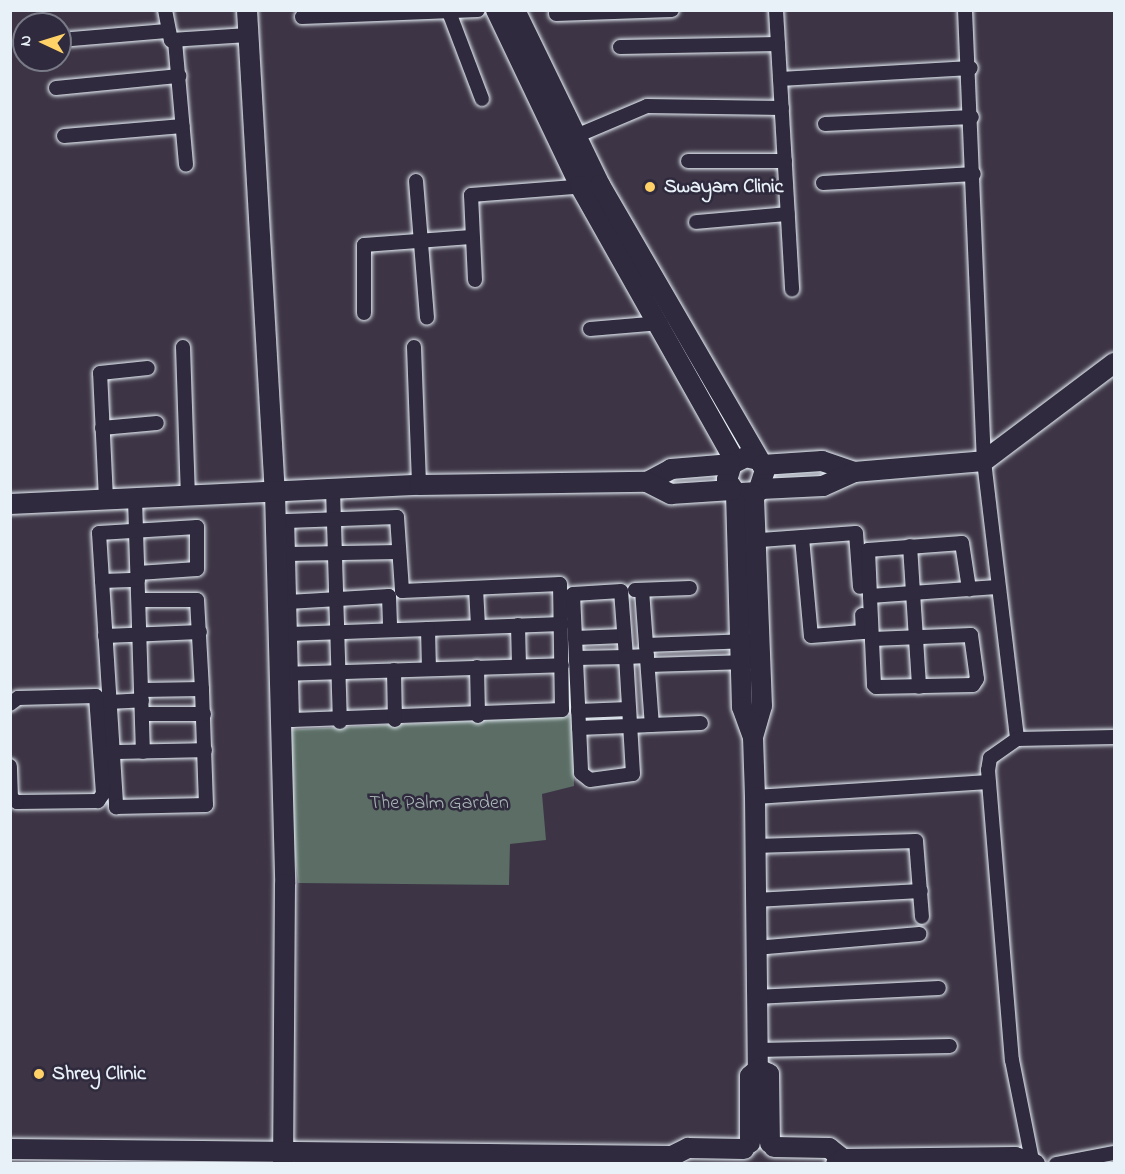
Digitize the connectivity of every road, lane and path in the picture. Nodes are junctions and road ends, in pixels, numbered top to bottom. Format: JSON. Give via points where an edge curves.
{"nodes":[{"id":1,"x":165,"y":10,"type":"edge"},
{"id":2,"x":247,"y":10,"type":"edge"},
{"id":3,"x":478,"y":10,"type":"edge"},
{"id":4,"x":496,"y":10,"type":"edge"},
{"id":5,"x":515,"y":10,"type":"edge"},
{"id":6,"x":672,"y":10,"type":"edge"},
{"id":7,"x":776,"y":10,"type":"edge"},
{"id":8,"x":965,"y":10,"type":"edge"},
{"id":9,"x":448,"y":12,"type":"edge"},
{"id":10,"x":556,"y":14,"type":"dead end"},
{"id":11,"x":302,"y":17,"type":"dead end"},
{"id":12,"x":249,"y":35,"type":"junction"},
{"id":13,"x":171,"y":36,"type":"junction"},
{"id":14,"x":72,"y":40,"type":"edge"},
{"id":15,"x":778,"y":44,"type":"junction"},
{"id":16,"x":620,"y":47,"type":"dead end"},
{"id":17,"x":971,"y":68,"type":"junction"},
{"id":18,"x":179,"y":76,"type":"junction"},
{"id":19,"x":780,"y":79,"type":"junction"},
{"id":20,"x":541,"y":87,"type":"junction"},
{"id":21,"x":56,"y":88,"type":"dead end"},
{"id":22,"x":482,"y":99,"type":"dead end"},
{"id":23,"x":782,"y":108,"type":"junction"},
{"id":24,"x":972,"y":117,"type":"junction"},
{"id":25,"x":825,"y":124,"type":"dead end"},
{"id":26,"x":183,"y":126,"type":"junction"},
{"id":27,"x":64,"y":136,"type":"dead end"},
{"id":28,"x":566,"y":140,"type":"junction"},
{"id":29,"x":688,"y":161,"type":"dead end"},
{"id":30,"x":785,"y":161,"type":"junction"},
{"id":31,"x":186,"y":165,"type":"dead end"},
{"id":32,"x":974,"y":174,"type":"junction"},
{"id":33,"x":416,"y":181,"type":"dead end"},
{"id":34,"x":823,"y":183,"type":"dead end"},
{"id":35,"x":600,"y":184,"type":"junction"},
{"id":36,"x":580,"y":186,"type":"junction"},
{"id":37,"x":788,"y":214,"type":"junction"},
{"id":38,"x":696,"y":222,"type":"dead end"},
{"id":39,"x":471,"y":237,"type":"junction"},
{"id":40,"x":422,"y":240,"type":"junction"},
{"id":41,"x":631,"y":255,"type":"junction"},
{"id":42,"x":475,"y":280,"type":"dead end"},
{"id":43,"x":792,"y":290,"type":"dead end"},
{"id":44,"x":364,"y":313,"type":"dead end"},
{"id":45,"x":427,"y":318,"type":"dead end"},
{"id":46,"x":590,"y":329,"type":"dead end"},
{"id":47,"x":673,"y":331,"type":"junction"},
{"id":48,"x":183,"y":347,"type":"dead end"},
{"id":49,"x":414,"y":347,"type":"dead end"},
{"id":50,"x":1114,"y":363,"type":"edge"},
{"id":51,"x":148,"y":368,"type":"dead end"},
{"id":52,"x":157,"y":423,"type":"dead end"},
{"id":53,"x":102,"y":428,"type":"junction"},
{"id":54,"x":984,"y":461,"type":"junction"},
{"id":55,"x":733,"y":462,"type":"junction"},
{"id":56,"x":760,"y":463,"type":"junction"},
{"id":57,"x":854,"y":472,"type":"junction"},
{"id":58,"x":647,"y":482,"type":"junction"},
{"id":59,"x":419,"y":485,"type":"junction"},
{"id":60,"x":333,"y":489,"type":"junction"},
{"id":61,"x":275,"y":492,"type":"junction"},
{"id":62,"x":746,"y":492,"type":"junction"},
{"id":63,"x":188,"y":496,"type":"junction"},
{"id":64,"x":135,"y":499,"type":"junction"},
{"id":65,"x":106,"y":500,"type":"junction"},
{"id":66,"x":10,"y":504,"type":"edge"},
{"id":67,"x":333,"y":518,"type":"junction"},
{"id":68,"x":136,"y":528,"type":"junction"},
{"id":69,"x":802,"y":538,"type":"junction"},
{"id":70,"x":746,"y":541,"type":"junction"},
{"id":71,"x":910,"y":546,"type":"junction"},
{"id":72,"x":399,"y":552,"type":"junction"},
{"id":73,"x":287,"y":554,"type":"junction"},
{"id":74,"x":335,"y":554,"type":"junction"},
{"id":75,"x":138,"y":576,"type":"junction"},
{"id":76,"x":102,"y":581,"type":"junction"},
{"id":77,"x":998,"y":587,"type":"junction"},
{"id":78,"x":476,"y":588,"type":"junction"},
{"id":79,"x":690,"y":588,"type":"dead end"},
{"id":80,"x":969,"y":589,"type":"junction"},
{"id":81,"x":642,"y":590,"type":"junction"},
{"id":82,"x":621,"y":591,"type":"junction"},
{"id":83,"x":396,"y":593,"type":"junction"},
{"id":84,"x":913,"y":593,"type":"junction"},
{"id":85,"x":870,"y":596,"type":"junction"},
{"id":86,"x":337,"y":599,"type":"junction"},
{"id":87,"x":139,"y":600,"type":"junction"},
{"id":88,"x":288,"y":602,"type":"junction"},
{"id":89,"x":562,"y":624,"type":"junction"},
{"id":90,"x":518,"y":625,"type":"junction"},
{"id":91,"x":478,"y":627,"type":"junction"},
{"id":92,"x":428,"y":629,"type":"junction"},
{"id":93,"x":390,"y":630,"type":"junction"},
{"id":94,"x":200,"y":632,"type":"junction"},
{"id":95,"x":338,"y":632,"type":"junction"},
{"id":96,"x":140,"y":634,"type":"junction"},
{"id":97,"x":289,"y":634,"type":"junction"},
{"id":98,"x":105,"y":636,"type":"junction"},
{"id":99,"x":624,"y":636,"type":"junction"},
{"id":100,"x":575,"y":638,"type":"junction"},
{"id":101,"x":916,"y":638,"type":"junction"},
{"id":102,"x":872,"y":639,"type":"junction"},
{"id":103,"x":760,"y":641,"type":"junction"},
{"id":104,"x":740,"y":642,"type":"junction"},
{"id":105,"x":692,"y":643,"type":"junction"},
{"id":106,"x":647,"y":655,"type":"junction"},
{"id":107,"x":626,"y":657,"type":"junction"},
{"id":108,"x":576,"y":658,"type":"junction"},
{"id":109,"x":760,"y":662,"type":"junction"},
{"id":110,"x":693,"y":663,"type":"junction"},
{"id":111,"x":740,"y":663,"type":"junction"},
{"id":112,"x":562,"y":665,"type":"junction"},
{"id":113,"x":519,"y":666,"type":"junction"},
{"id":114,"x":477,"y":667,"type":"junction"},
{"id":115,"x":429,"y":669,"type":"junction"},
{"id":116,"x":394,"y":670,"type":"junction"},
{"id":117,"x":339,"y":671,"type":"junction"},
{"id":118,"x":285,"y":674,"type":"junction"},
{"id":119,"x":919,"y":687,"type":"junction"},
{"id":120,"x":202,"y":689,"type":"junction"},
{"id":121,"x":109,"y":702,"type":"junction"},
{"id":122,"x":142,"y":702,"type":"junction"},
{"id":123,"x":10,"y":704,"type":"edge"},
{"id":124,"x":629,"y":709,"type":"junction"},
{"id":125,"x":578,"y":711,"type":"junction"},
{"id":126,"x":204,"y":714,"type":"junction"},
{"id":127,"x":478,"y":716,"type":"junction"},
{"id":128,"x":395,"y":720,"type":"junction"},
{"id":129,"x":340,"y":722,"type":"junction"},
{"id":130,"x":701,"y":723,"type":"dead end"},
{"id":131,"x":652,"y":725,"type":"junction"},
{"id":132,"x":631,"y":726,"type":"junction"},
{"id":133,"x":579,"y":728,"type":"junction"},
{"id":134,"x":753,"y":737,"type":"junction"},
{"id":135,"x":1114,"y":737,"type":"edge"},
{"id":136,"x":1017,"y":739,"type":"junction"},
{"id":137,"x":205,"y":750,"type":"junction"},
{"id":138,"x":112,"y":752,"type":"junction"},
{"id":139,"x":143,"y":752,"type":"junction"},
{"id":140,"x":10,"y":766,"type":"edge"},
{"id":141,"x":990,"y":782,"type":"junction"},
{"id":142,"x":755,"y":797,"type":"junction"},
{"id":143,"x":11,"y":798,"type":"edge"},
{"id":144,"x":755,"y":846,"type":"junction"},
{"id":145,"x":921,"y":891,"type":"junction"},
{"id":146,"x":755,"y":900,"type":"junction"},
{"id":147,"x":922,"y":917,"type":"dead end"},
{"id":148,"x":919,"y":934,"type":"dead end"},
{"id":149,"x":755,"y":948,"type":"junction"},
{"id":150,"x":939,"y":988,"type":"dead end"},
{"id":151,"x":755,"y":997,"type":"junction"},
{"id":152,"x":950,"y":1046,"type":"dead end"},
{"id":153,"x":758,"y":1060,"type":"junction"},
{"id":154,"x":10,"y":1149,"type":"edge"},
{"id":155,"x":774,"y":1151,"type":"edge"},
{"id":156,"x":746,"y":1152,"type":"edge"},
{"id":157,"x":1114,"y":1153,"type":"edge"},
{"id":158,"x":283,"y":1158,"type":"edge"},
{"id":159,"x":678,"y":1160,"type":"edge"},
{"id":160,"x":839,"y":1161,"type":"edge"},
{"id":161,"x":1034,"y":1162,"type":"edge"},
{"id":162,"x":1056,"y":1164,"type":"edge"}],
"edges":[{"from":1,"to":13,"type":"street"},
{"from":2,"to":12,"type":"street"},
{"from":3,"to":9,"type":"street"},
{"from":4,"to":20,"type":"street"},
{"from":5,"to":20,"type":"street"},
{"from":6,"to":10,"type":"street"},
{"from":7,"to":15,"type":"street"},
{"from":8,"to":17,"type":"street"},
{"from":9,"to":11,"type":"street"},
{"from":9,"to":22,"type":"street"},
{"from":12,"to":13,"type":"street"},
{"from":12,"to":61,"type":"street"},
{"from":13,"to":14,"type":"street"},
{"from":13,"to":18,"type":"street"},
{"from":15,"to":16,"type":"street"},
{"from":15,"to":19,"type":"street"},
{"from":17,"to":19,"type":"street"},
{"from":17,"to":24,"type":"street"},
{"from":18,"to":21,"type":"street"},
{"from":18,"to":26,"type":"street"},
{"from":19,"to":23,"type":"street"},
{"from":20,"to":28,"type":"street"},
{"from":23,"to":28,"type":"street","via":[[647,106]]},
{"from":23,"to":30,"type":"street"},
{"from":24,"to":25,"type":"street"},
{"from":24,"to":32,"type":"street"},
{"from":26,"to":27,"type":"street"},
{"from":26,"to":31,"type":"street"},
{"from":28,"to":35,"type":"street"},
{"from":28,"to":36,"type":"street"},
{"from":29,"to":30,"type":"street"},
{"from":30,"to":37,"type":"street"},
{"from":32,"to":34,"type":"street"},
{"from":32,"to":54,"type":"street"},
{"from":33,"to":40,"type":"street"},
{"from":35,"to":36,"type":"street"},
{"from":35,"to":41,"type":"street"},
{"from":36,"to":39,"type":"street","via":[[471,195]]},
{"from":36,"to":41,"type":"street"},
{"from":37,"to":38,"type":"street"},
{"from":37,"to":43,"type":"street"},
{"from":39,"to":40,"type":"street"},
{"from":39,"to":42,"type":"street"},
{"from":40,"to":44,"type":"street","via":[[364,245]]},
{"from":40,"to":45,"type":"street"},
{"from":41,"to":47,"type":"street"},
{"from":41,"to":47,"type":"street"},
{"from":46,"to":47,"type":"street"},
{"from":47,"to":55,"type":"street"},
{"from":47,"to":56,"type":"street"},
{"from":48,"to":63,"type":"street"},
{"from":49,"to":59,"type":"street"},
{"from":50,"to":54,"type":"street"},
{"from":51,"to":53,"type":"street","via":[[99,374]]},
{"from":52,"to":53,"type":"street"},
{"from":53,"to":65,"type":"street"},
{"from":54,"to":57,"type":"street"},
{"from":54,"to":77,"type":"street"},
{"from":55,"to":56,"type":"street"},
{"from":55,"to":58,"type":"street","via":[[671,469]]},
{"from":55,"to":62,"type":"street","via":[[727,480]]},
{"from":56,"to":57,"type":"street","via":[[822,461]]},
{"from":56,"to":62,"type":"street","via":[[766,477]]},
{"from":57,"to":62,"type":"street","via":[[823,486]]},
{"from":58,"to":59,"type":"street"},
{"from":58,"to":62,"type":"street","via":[[670,494]]},
{"from":59,"to":60,"type":"street"},
{"from":60,"to":61,"type":"street"},
{"from":60,"to":67,"type":"street"},
{"from":61,"to":63,"type":"street"},
{"from":61,"to":118,"type":"street"},
{"from":62,"to":70,"type":"street"},
{"from":63,"to":64,"type":"street"},
{"from":64,"to":65,"type":"street"},
{"from":64,"to":68,"type":"street"},
{"from":65,"to":66,"type":"street"},
{"from":67,"to":72,"type":"street","via":[[397,517]]},
{"from":67,"to":73,"type":"street","via":[[289,520]]},
{"from":67,"to":74,"type":"street"},
{"from":68,"to":75,"type":"street"},
{"from":68,"to":75,"type":"street","via":[[198,530],[197,569]]},
{"from":68,"to":76,"type":"street","via":[[99,533]]},
{"from":69,"to":69,"type":"street","via":[[811,636],[863,632],[856,533]]},
{"from":69,"to":70,"type":"street"},
{"from":70,"to":103,"type":"street"},
{"from":70,"to":104,"type":"street"},
{"from":71,"to":80,"type":"street","via":[[964,544]]},
{"from":71,"to":84,"type":"street"},
{"from":71,"to":85,"type":"street","via":[[868,549]]},
{"from":72,"to":74,"type":"street"},
{"from":72,"to":83,"type":"street"},
{"from":73,"to":74,"type":"street"},
{"from":73,"to":88,"type":"street"},
{"from":74,"to":86,"type":"street"},
{"from":75,"to":76,"type":"street"},
{"from":75,"to":87,"type":"street"},
{"from":76,"to":98,"type":"street"},
{"from":77,"to":80,"type":"street"},
{"from":77,"to":136,"type":"street"},
{"from":78,"to":83,"type":"street"},
{"from":78,"to":89,"type":"street","via":[[560,584]]},
{"from":78,"to":91,"type":"street"},
{"from":79,"to":81,"type":"street"},
{"from":80,"to":84,"type":"street"},
{"from":81,"to":82,"type":"street"},
{"from":81,"to":106,"type":"street"},
{"from":82,"to":99,"type":"street"},
{"from":82,"to":100,"type":"street","via":[[573,593]]},
{"from":83,"to":86,"type":"street"},
{"from":83,"to":93,"type":"street"},
{"from":84,"to":85,"type":"street"},
{"from":84,"to":101,"type":"street"},
{"from":85,"to":102,"type":"street"},
{"from":86,"to":88,"type":"street"},
{"from":86,"to":95,"type":"street"},
{"from":87,"to":94,"type":"street","via":[[193,597],[199,603]]},
{"from":87,"to":96,"type":"street"},
{"from":88,"to":97,"type":"street"},
{"from":89,"to":90,"type":"street"},
{"from":89,"to":112,"type":"street"},
{"from":90,"to":91,"type":"street"},
{"from":90,"to":113,"type":"street"},
{"from":91,"to":92,"type":"street"},
{"from":92,"to":93,"type":"street"},
{"from":92,"to":115,"type":"street"},
{"from":93,"to":95,"type":"street"},
{"from":94,"to":96,"type":"street"},
{"from":94,"to":120,"type":"street"},
{"from":95,"to":97,"type":"street"},
{"from":95,"to":117,"type":"street"},
{"from":96,"to":98,"type":"street"},
{"from":96,"to":122,"type":"street"},
{"from":97,"to":118,"type":"street"},
{"from":98,"to":121,"type":"street"},
{"from":99,"to":100,"type":"street"},
{"from":99,"to":107,"type":"street"},
{"from":100,"to":108,"type":"street"},
{"from":101,"to":102,"type":"street"},
{"from":101,"to":119,"type":"street"},
{"from":101,"to":119,"type":"street","via":[[968,635],[975,640],[975,684]]},
{"from":102,"to":119,"type":"street","via":[[876,687]]},
{"from":103,"to":104,"type":"street"},
{"from":103,"to":109,"type":"street"},
{"from":104,"to":105,"type":"street"},
{"from":104,"to":111,"type":"street"},
{"from":105,"to":106,"type":"street"},
{"from":105,"to":110,"type":"street"},
{"from":106,"to":107,"type":"street"},
{"from":106,"to":110,"type":"street"},
{"from":106,"to":131,"type":"street"},
{"from":107,"to":108,"type":"street"},
{"from":107,"to":124,"type":"street"},
{"from":108,"to":125,"type":"street"},
{"from":109,"to":111,"type":"street"},
{"from":109,"to":134,"type":"street","via":[[762,706]]},
{"from":110,"to":111,"type":"street"},
{"from":111,"to":134,"type":"street","via":[[742,707]]},
{"from":112,"to":113,"type":"street"},
{"from":112,"to":127,"type":"street","via":[[558,712]]},
{"from":113,"to":114,"type":"street"},
{"from":114,"to":115,"type":"street"},
{"from":114,"to":127,"type":"street"},
{"from":115,"to":116,"type":"street"},
{"from":116,"to":117,"type":"street"},
{"from":116,"to":128,"type":"street"},
{"from":117,"to":118,"type":"street"},
{"from":117,"to":129,"type":"street"},
{"from":118,"to":129,"type":"street","via":[[294,722]]},
{"from":118,"to":158,"type":"street"},
{"from":120,"to":122,"type":"street"},
{"from":120,"to":126,"type":"street"},
{"from":121,"to":122,"type":"street"},
{"from":121,"to":138,"type":"street"},
{"from":122,"to":126,"type":"street"},
{"from":122,"to":139,"type":"street"},
{"from":123,"to":143,"type":"street","via":[[18,698],[99,698],[103,794],[98,801],[22,803]]},
{"from":124,"to":125,"type":"street"},
{"from":124,"to":132,"type":"street"},
{"from":125,"to":133,"type":"street"},
{"from":126,"to":137,"type":"street"},
{"from":127,"to":128,"type":"street"},
{"from":128,"to":129,"type":"street"},
{"from":130,"to":131,"type":"street"},
{"from":131,"to":132,"type":"street"},
{"from":132,"to":133,"type":"street"},
{"from":132,"to":133,"type":"street","via":[[633,774],[590,780],[581,773]]},
{"from":134,"to":142,"type":"street"},
{"from":135,"to":136,"type":"street"},
{"from":136,"to":141,"type":"street","via":[[990,758]]},
{"from":137,"to":138,"type":"street","via":[[207,803],[202,807],[116,807]]},
{"from":137,"to":139,"type":"street"},
{"from":138,"to":139,"type":"street"},
{"from":140,"to":143,"type":"street"},
{"from":141,"to":142,"type":"street"},
{"from":141,"to":161,"type":"street","via":[[1012,1060]]},
{"from":142,"to":144,"type":"street"},
{"from":144,"to":145,"type":"street","via":[[916,841]]},
{"from":144,"to":146,"type":"street"},
{"from":145,"to":146,"type":"street"},
{"from":145,"to":147,"type":"street"},
{"from":146,"to":149,"type":"street"},
{"from":148,"to":149,"type":"street"},
{"from":149,"to":151,"type":"street"},
{"from":150,"to":151,"type":"street"},
{"from":151,"to":153,"type":"street"},
{"from":152,"to":153,"type":"street"},
{"from":153,"to":155,"type":"street","via":[[768,1074]]},
{"from":153,"to":156,"type":"street","via":[[750,1076]]},
{"from":154,"to":158,"type":"street"},
{"from":155,"to":156,"type":"street"},
{"from":155,"to":160,"type":"street","via":[[829,1148]]},
{"from":156,"to":159,"type":"street","via":[[687,1148]]},
{"from":157,"to":162,"type":"street"},
{"from":158,"to":159,"type":"street"},
{"from":160,"to":161,"type":"street"}]}
